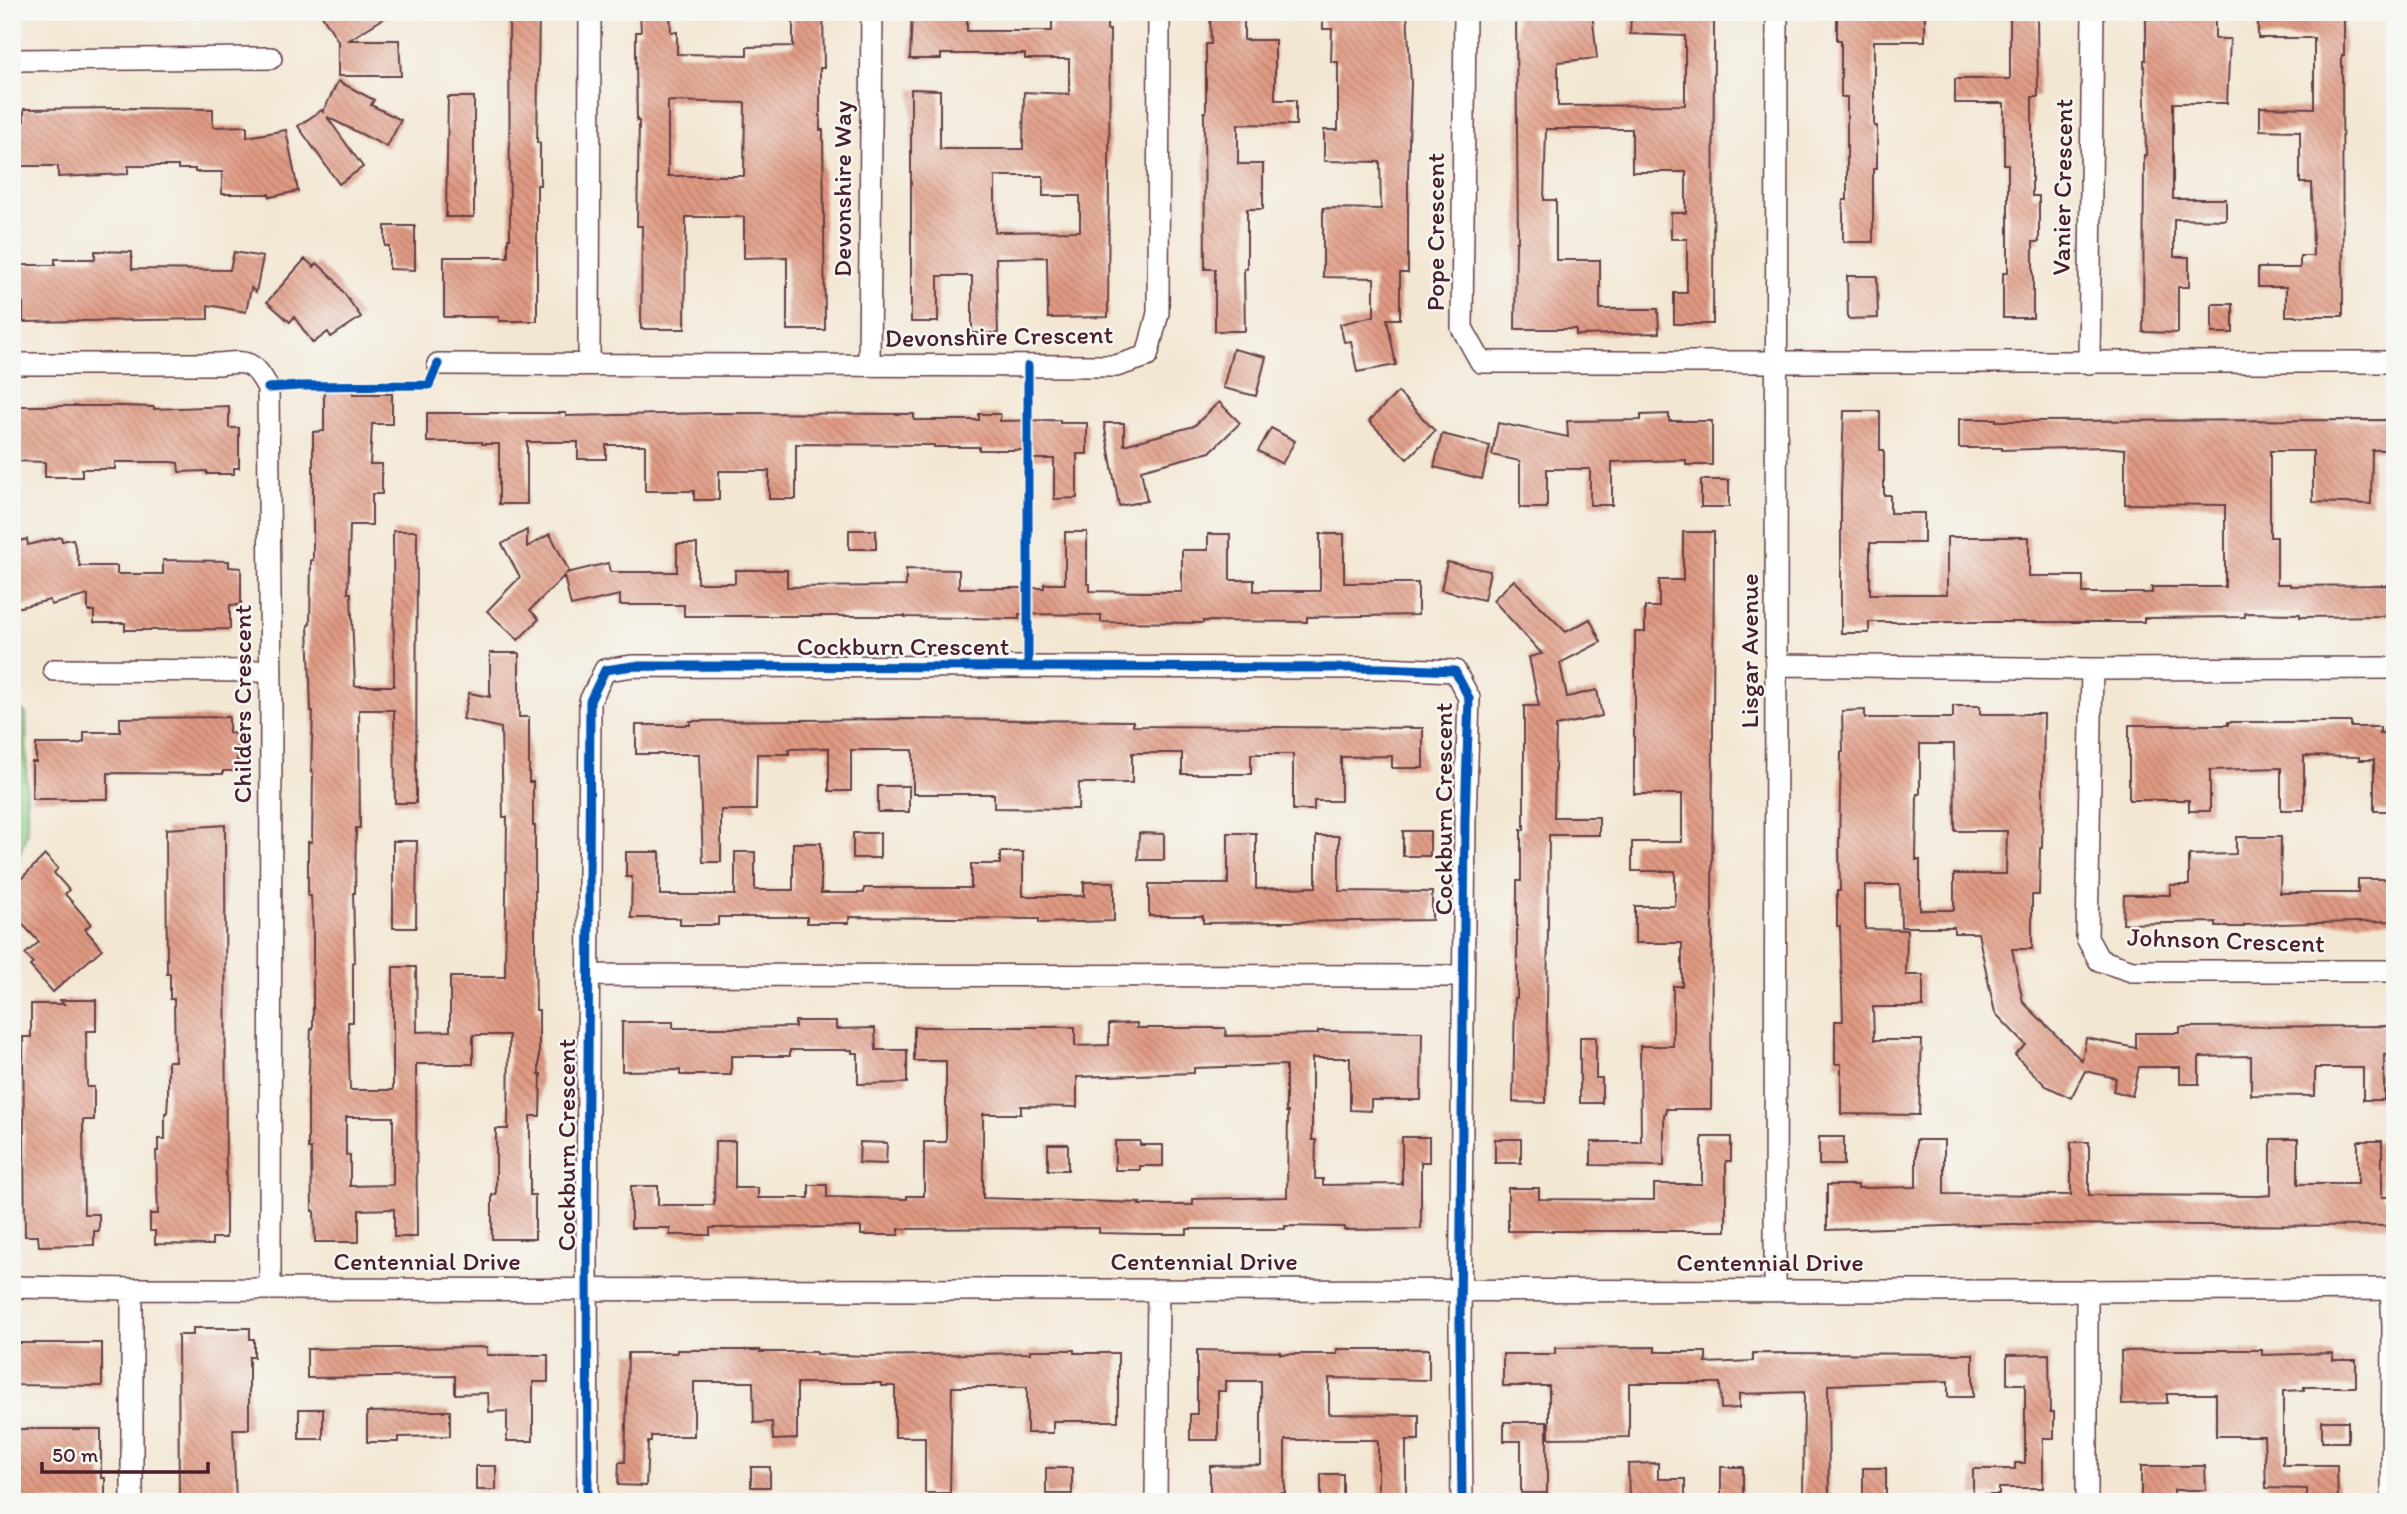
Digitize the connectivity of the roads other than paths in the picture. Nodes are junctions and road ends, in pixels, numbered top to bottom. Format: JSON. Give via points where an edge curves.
{"nodes":[{"id":1,"x":590,"y":12,"type":"edge"},
{"id":2,"x":872,"y":12,"type":"edge"},
{"id":3,"x":1159,"y":12,"type":"edge"},
{"id":4,"x":1465,"y":12,"type":"edge"},
{"id":5,"x":1777,"y":12,"type":"edge"},
{"id":6,"x":2092,"y":12,"type":"edge"},
{"id":7,"x":271,"y":58,"type":"dead end"},
{"id":8,"x":12,"y":60,"type":"edge"},
{"id":9,"x":1777,"y":362,"type":"junction"},
{"id":10,"x":2395,"y":362,"type":"edge"},
{"id":11,"x":589,"y":363,"type":"junction"},
{"id":12,"x":2089,"y":363,"type":"junction"},
{"id":13,"x":12,"y":364,"type":"edge"},
{"id":14,"x":438,"y":364,"type":"dead end"},
{"id":15,"x":869,"y":365,"type":"junction"},
{"id":16,"x":1777,"y":665,"type":"junction"},
{"id":17,"x":2395,"y":668,"type":"edge"},
{"id":18,"x":2092,"y":669,"type":"junction"},
{"id":19,"x":54,"y":670,"type":"dead end"},
{"id":20,"x":271,"y":671,"type":"junction"},
{"id":21,"x":2395,"y":971,"type":"edge"},
{"id":22,"x":588,"y":975,"type":"junction"},
{"id":23,"x":1463,"y":976,"type":"junction"},
{"id":24,"x":12,"y":1287,"type":"edge"},
{"id":25,"x":132,"y":1289,"type":"junction"},
{"id":26,"x":270,"y":1289,"type":"junction"},
{"id":27,"x":586,"y":1289,"type":"junction"},
{"id":28,"x":1461,"y":1289,"type":"junction"},
{"id":29,"x":1775,"y":1289,"type":"junction"},
{"id":30,"x":2393,"y":1289,"type":"edge"},
{"id":31,"x":1158,"y":1290,"type":"junction"},
{"id":32,"x":2087,"y":1291,"type":"junction"},
{"id":33,"x":132,"y":1502,"type":"edge"},
{"id":34,"x":588,"y":1502,"type":"edge"},
{"id":35,"x":1156,"y":1502,"type":"edge"},
{"id":36,"x":1462,"y":1502,"type":"edge"},
{"id":37,"x":2087,"y":1502,"type":"edge"},
{"id":38,"x":2392,"y":1502,"type":"edge"}],
"edges":[{"from":1,"to":11,"type":"street"},
{"from":2,"to":15,"type":"street","name":"Devonshire Way"},
{"from":3,"to":15,"type":"street","name":"Devonshire Crescent","via":[[1158,313],[1147,356],[1116,366]]},
{"from":4,"to":9,"type":"street","name":"Pope Crescent","via":[[1462,328],[1481,362]]},
{"from":5,"to":9,"type":"street","name":"Lisgar Avenue"},
{"from":6,"to":12,"type":"street","name":"Vanier Crescent"},
{"from":7,"to":8,"type":"street"},
{"from":9,"to":12,"type":"street"},
{"from":9,"to":16,"type":"street","name":"Lisgar Avenue"},
{"from":10,"to":12,"type":"street"},
{"from":11,"to":14,"type":"street","name":"Devonshire Crescent"},
{"from":11,"to":15,"type":"street","name":"Devonshire Crescent"},
{"from":13,"to":20,"type":"street","name":"Childers Crescent","via":[[219,364],[242,360],[258,370],[268,388]]},
{"from":16,"to":18,"type":"street"},
{"from":16,"to":29,"type":"street","name":"Lisgar Avenue"},
{"from":17,"to":18,"type":"street"},
{"from":18,"to":21,"type":"street","name":"Johnson Crescent","via":[[2087,938],[2099,960],[2132,971]]},
{"from":19,"to":20,"type":"street"},
{"from":20,"to":26,"type":"street","name":"Childers Crescent"},
{"from":22,"to":23,"type":"street"},
{"from":22,"to":23,"type":"street","name":"Cockburn Crescent","via":[[590,701],[605,670],[646,666],[1455,671],[1469,698]]},
{"from":22,"to":27,"type":"street","name":"Cockburn Crescent"},
{"from":23,"to":28,"type":"street","name":"Cockburn Crescent"},
{"from":24,"to":25,"type":"street","name":"Centennial Drive"},
{"from":25,"to":26,"type":"street","name":"Centennial Drive"},
{"from":25,"to":33,"type":"street"},
{"from":26,"to":27,"type":"street","name":"Centennial Drive"},
{"from":27,"to":31,"type":"street","name":"Centennial Drive"},
{"from":27,"to":34,"type":"street","name":"Cockburn Crescent"},
{"from":28,"to":29,"type":"street","name":"Centennial Drive"},
{"from":28,"to":31,"type":"street","name":"Centennial Drive"},
{"from":28,"to":36,"type":"street","name":"Cockburn Crescent"},
{"from":29,"to":32,"type":"street","name":"Centennial Drive"},
{"from":30,"to":32,"type":"street","name":"Centennial Drive"},
{"from":30,"to":38,"type":"street"},
{"from":31,"to":35,"type":"street"},
{"from":32,"to":37,"type":"street"}]}
